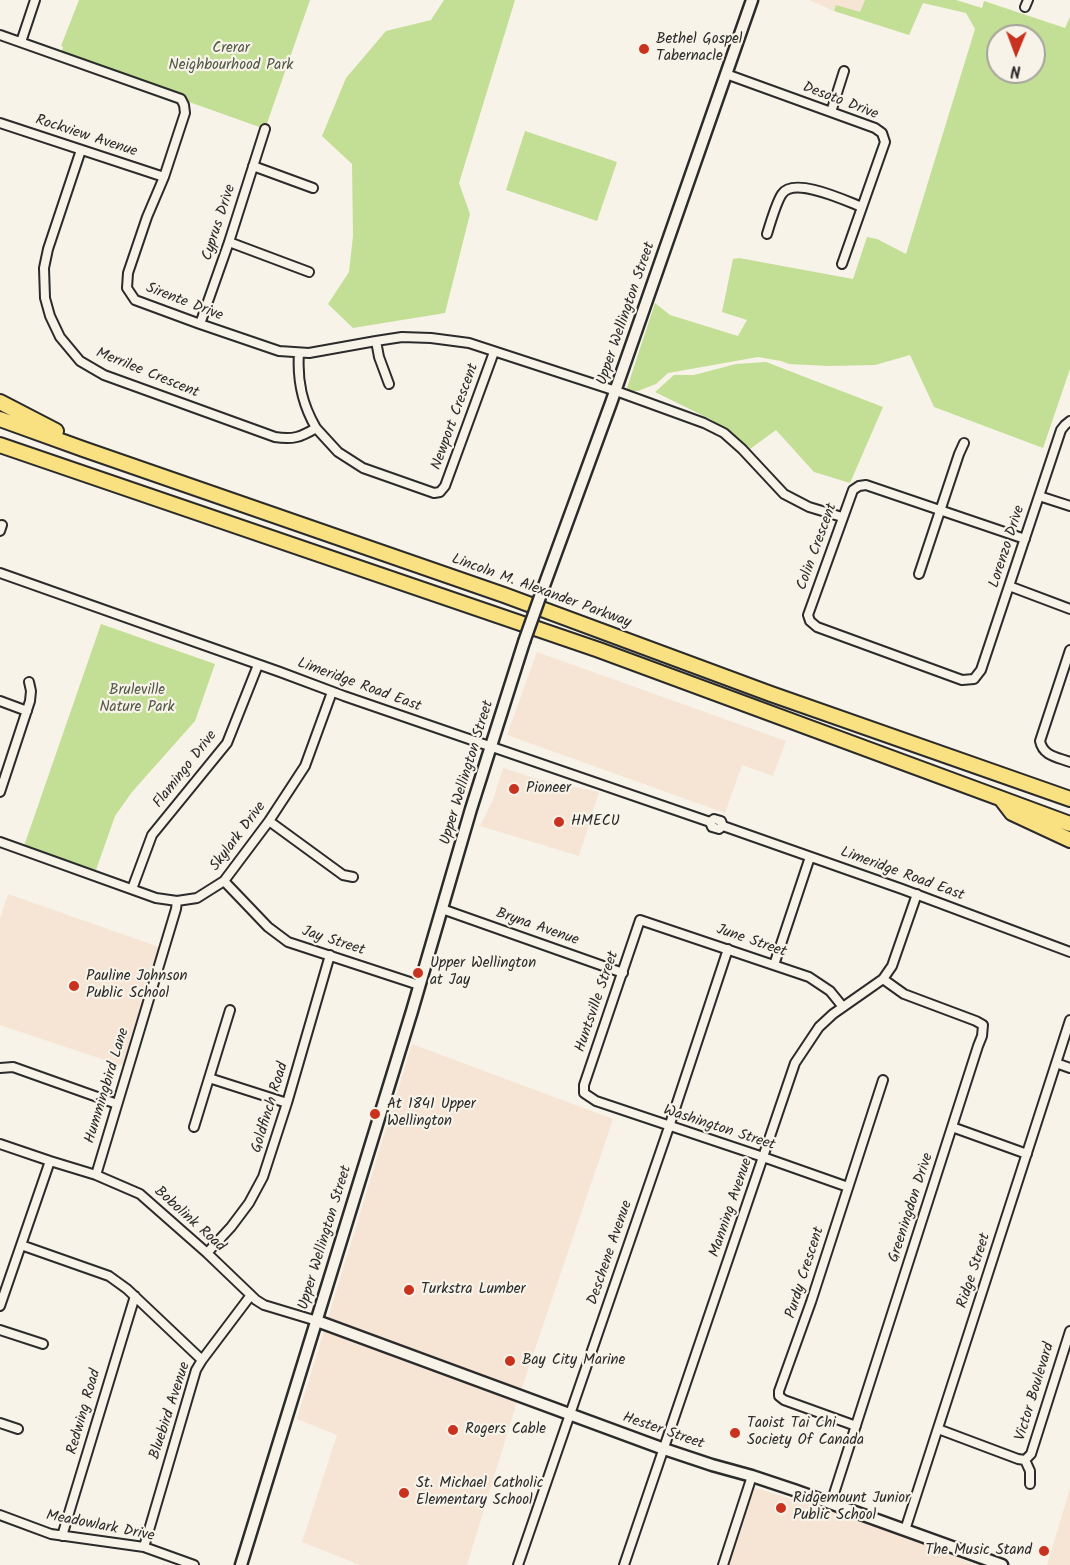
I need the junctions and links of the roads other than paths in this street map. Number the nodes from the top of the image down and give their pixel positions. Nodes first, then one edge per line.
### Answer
1 (35, 0) edge
2 (752, 0) edge
3 (0, 35) edge
4 (21, 42) junction
5 (844, 71) dead end
6 (726, 74) junction
7 (831, 112) junction
8 (0, 123) edge
9 (265, 129) dead end
10 (81, 150) junction
11 (253, 166) junction
12 (164, 177) junction
13 (313, 188) dead end
14 (862, 207) junction
15 (766, 234) dead end
16 (229, 242) junction
17 (842, 264) dead end
18 (309, 272) dead end
19 (200, 324) junction
20 (376, 341) junction
21 (494, 352) junction
22 (299, 353) junction
23 (389, 384) dead end
24 (616, 391) junction
25 (0, 402) edge
26 (0, 419) edge
27 (1070, 421) edge
28 (316, 429) junction
29 (964, 443) dead end
30 (0, 445) edge
31 (83, 449) junction
32 (0, 454) edge
33 (125, 488) junction
34 (1039, 496) junction
35 (1070, 506) edge
36 (940, 510) junction
37 (843, 517) junction
38 (1025, 538) junction
39 (0, 573) edge
40 (919, 574) dead end
41 (1009, 586) junction
42 (1070, 609) edge
43 (1070, 650) edge
44 (258, 665) junction
45 (972, 680) joint
46 (29, 682) dead end
47 (332, 692) junction
48 (0, 701) edge
49 (27, 711) junction
50 (490, 747) junction
51 (1070, 762) edge
52 (978, 765) junction
53 (1070, 789) edge
54 (0, 792) edge
55 (1001, 798) junction
56 (1070, 799) edge
57 (269, 821) junction
58 (1070, 824) edge
59 (1070, 840) edge
60 (0, 842) edge
61 (810, 857) junction
62 (353, 877) dead end
63 (224, 881) junction
64 (132, 889) junction
65 (917, 894) junction
66 (177, 901) junction
67 (441, 909) junction
68 (640, 920) joint
69 (728, 949) junction
70 (1070, 952) edge
71 (330, 955) junction
72 (774, 965) junction
73 (623, 972) junction
74 (883, 980) junction
75 (419, 985) junction
76 (843, 1007) junction
77 (230, 1010) dead end
78 (1070, 1020) edge
79 (1056, 1063) junction
80 (0, 1068) edge
81 (1070, 1068) edge
82 (209, 1078) junction
83 (883, 1080) dead end
84 (584, 1093) joint
85 (287, 1102) junction
86 (117, 1104) junction
87 (669, 1126) junction
88 (194, 1127) dead end
89 (952, 1127) junction
90 (0, 1144) edge
91 (1027, 1154) junction
92 (763, 1157) junction
93 (50, 1161) junction
94 (96, 1174) junction
95 (848, 1187) junction
96 (21, 1245) junction
97 (207, 1254) junction
98 (251, 1295) junction
99 (135, 1296) junction
100 (0, 1306) edge
101 (317, 1321) junction
102 (0, 1330) edge
103 (1070, 1331) edge
104 (43, 1344) dead end
105 (202, 1360) junction
106 (570, 1415) junction
107 (0, 1423) edge
108 (856, 1426) junction
109 (18, 1429) dead end
110 (938, 1429) junction
111 (664, 1449) junction
112 (1025, 1460) junction
113 (753, 1476) junction
114 (1030, 1484) dead end
115 (831, 1503) junction
116 (0, 1515) edge
117 (905, 1530) junction
118 (62, 1536) junction
119 (144, 1547) junction
120 (194, 1565) edge
121 (241, 1565) edge
122 (518, 1565) edge
123 (624, 1565) edge
124 (723, 1565) edge
125 (1002, 1565) edge

1 - 4 street
2 - 6 main road, Upper Wellington Street
3 - 4 street, Sirente Drive
4 - 12 street, Sirente Drive
5 - 7 street
6 - 7 street, Desoto Drive
6 - 24 main road, Upper Wellington Street
7 - 14 street, Desoto Drive
8 - 10 street, Rockview Avenue
9 - 11 street, Cyprus Drive
10 - 12 street, Rockview Avenue
10 - 28 street, Merrilee Crescent
11 - 13 street
11 - 16 street, Cyprus Drive
12 - 19 street, Sirente Drive
14 - 15 street
14 - 17 street, Desoto Drive
16 - 18 street
16 - 19 street, Cyprus Drive
19 - 22 street, Sirente Drive
20 - 21 street, Sirente Drive
20 - 22 street, Sirente Drive
20 - 23 street
21 - 24 street, Sirente Drive
21 - 28 street, Newport Crescent
22 - 28 street, Newport Crescent
24 - 37 street, Sirente Drive
24 - 50 main road, Upper Wellington Street, bridge
25 - 31 highway
26 - 31 highway, Lincoln M. Alexander Parkway
27 - 34 street, Lorenzo Drive
29 - 36 street
30 - 33 highway
31 - 52 highway, Lincoln M. Alexander Parkway
32 - 33 highway
33 - 55 highway
34 - 35 street
34 - 38 street, Lorenzo Drive
36 - 37 street, Colin Crescent
36 - 38 street, Colin Crescent
36 - 40 street
37 - 45 street, Colin Crescent
38 - 41 street, Lorenzo Drive
39 - 44 street, Limeridge Road East
41 - 42 street
41 - 45 street, Lorenzo Drive
43 - 51 street
44 - 47 street, Limeridge Road East
44 - 64 street, Flamingo Drive
46 - 49 street
47 - 50 street, Limeridge Road East
47 - 57 street, Skylark Drive
48 - 49 street
49 - 54 street
50 - 61 street, Limeridge Road East
50 - 67 main road, Upper Wellington Street
52 - 53 highway
52 - 56 highway, Lincoln M. Alexander Parkway
55 - 58 highway
55 - 59 highway
57 - 62 street
57 - 63 street, Skylark Drive
60 - 64 street, Skylark Drive
61 - 65 street, Limeridge Road East
61 - 72 street
63 - 66 street, Skylark Drive
63 - 71 street, Jay Street
64 - 66 street, Skylark Drive
65 - 70 street, Limeridge Road East
65 - 74 street, Manning Avenue
66 - 86 street, Hummingbird Lane
67 - 73 street, Bryna Avenue
67 - 75 main road, Upper Wellington Street
68 - 69 street, June Street
68 - 73 street, Huntsville Street
69 - 72 street, June Street
69 - 87 street, Deschene Avenue
71 - 75 street, Jay Street
71 - 85 street, Goldfinch Road
72 - 76 street, June Street
73 - 84 street, Huntsville Street
74 - 76 street, Manning Avenue
74 - 89 street, Greeningdon Drive
75 - 101 main road, Upper Wellington Street
76 - 92 street, Manning Avenue
77 - 82 street
78 - 79 street, Ridge Street
79 - 81 street
79 - 91 street, Ridge Street
80 - 86 street
82 - 85 street
82 - 88 street
83 - 95 street, Purdy Crescent
84 - 87 street, Washington Street
85 - 97 street, Goldfinch Road
86 - 94 street, Hummingbird Lane
87 - 92 street, Washington Street
87 - 106 street, Deschene Avenue
89 - 91 street
89 - 108 street, Greeningdon Drive
90 - 93 street, Bobolink Road
91 - 110 street, Ridge Street
92 - 95 street, Washington Street
92 - 111 street, Manning Avenue
93 - 94 street, Bobolink Road
93 - 96 street
94 - 97 street, Bobolink Road
95 - 108 street, Purdy Crescent
96 - 99 street
96 - 100 street
97 - 98 street, Bobolink Road
98 - 101 street, Bobolink Road
98 - 105 street, Bluebird Avenue
99 - 105 street
99 - 118 street, Redwing Road
101 - 106 main road, Hester Street
101 - 121 main road, Upper Wellington Street
102 - 104 street
103 - 112 street, Victor Boulevard
105 - 119 street, Bluebird Avenue
106 - 111 main road, Hester Street
106 - 122 street, Deschene Avenue
107 - 109 street
108 - 115 street, Greeningdon Drive
110 - 112 street, Victor Boulevard
110 - 117 street, Ridge Street
111 - 113 main road, Hester Street
111 - 123 street, Manning Avenue
112 - 114 street, Victor Boulevard
113 - 115 main road, Hester Street
113 - 124 street
115 - 117 main road, Hester Street
116 - 118 street, Meadowlark Drive
117 - 125 main road, Hester Street
118 - 119 street, Meadowlark Drive
119 - 120 street, Meadowlark Drive

